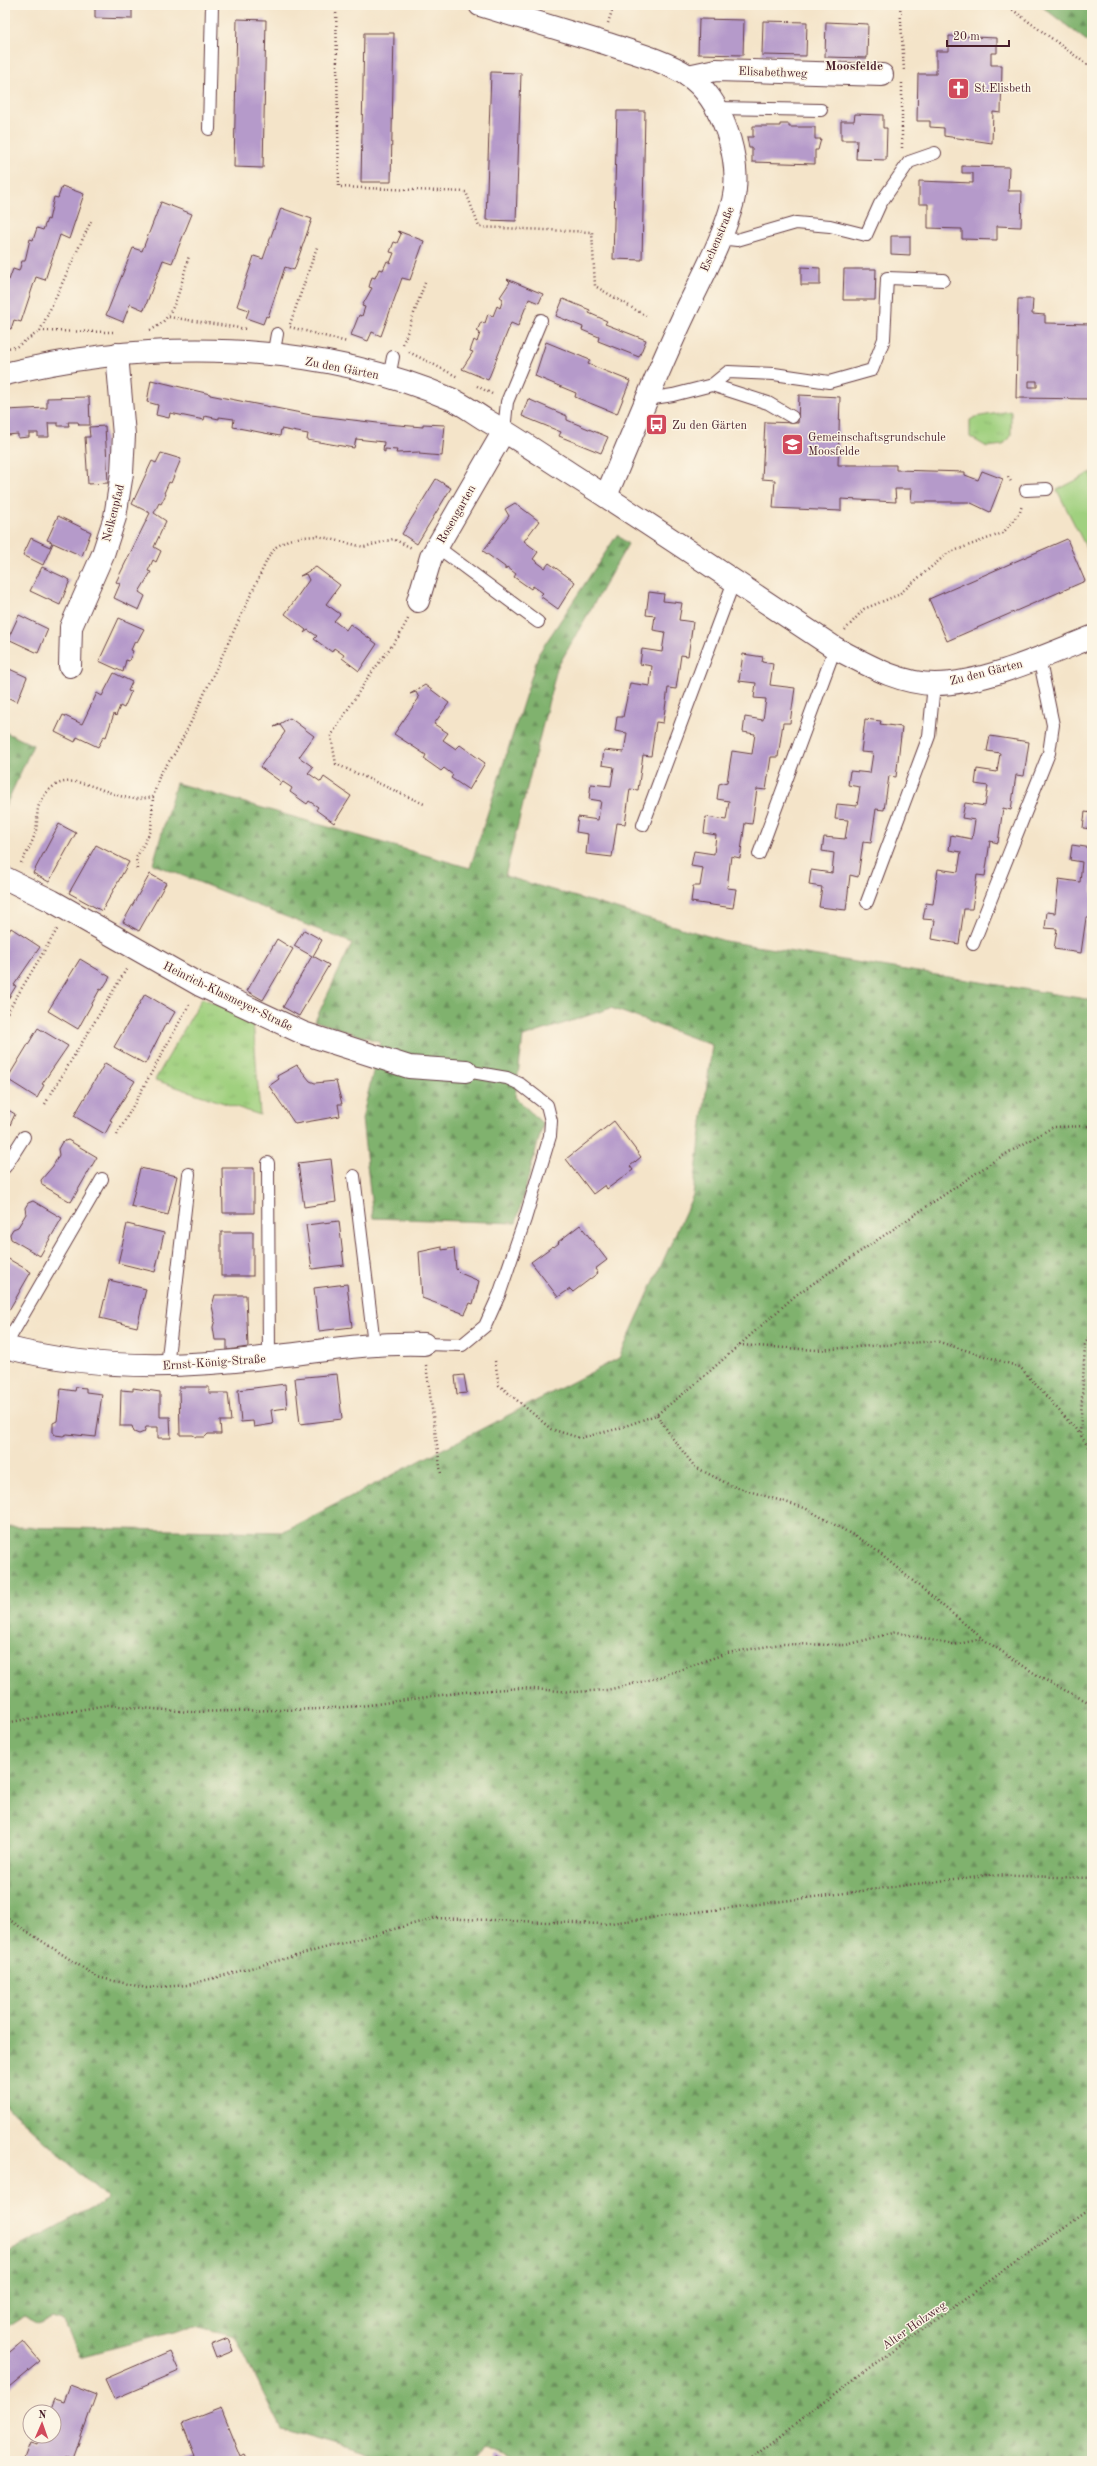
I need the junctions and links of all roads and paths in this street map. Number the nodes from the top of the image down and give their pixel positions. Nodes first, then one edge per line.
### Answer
1 (212, 5) edge
2 (336, 5) edge
3 (480, 5) edge
4 (900, 5) edge
5 (1006, 5) edge
6 (903, 40) dead end
7 (1092, 68) edge
8 (882, 75) dead end
9 (688, 76) junction
10 (902, 93) dead end
11 (718, 108) junction
12 (821, 110) dead end
13 (209, 129) dead end
14 (902, 138) dead end
15 (935, 153) dead end
16 (92, 219) dead end
17 (719, 238) junction
18 (317, 247) dead end
19 (189, 256) dead end
20 (426, 280) dead end
21 (942, 280) dead end
22 (646, 316) dead end
23 (169, 317) junction
24 (541, 320) dead end
25 (40, 331) junction
26 (114, 332) dead end
27 (144, 332) dead end
28 (276, 334) junction
29 (5, 348) edge
30 (405, 352) dead end
31 (117, 354) junction
32 (273, 356) junction
33 (394, 362) junction
34 (5, 374) edge
35 (465, 380) dead end
36 (472, 384) dead end
37 (712, 385) junction
38 (647, 399) junction
39 (507, 402) junction
40 (792, 417) dead end
41 (504, 431) junction
42 (1008, 477) dead end
43 (1047, 489) dead end
44 (1026, 490) junction
45 (606, 496) junction
46 (434, 552) junction
47 (734, 581) junction
48 (418, 601) joint
49 (538, 622) dead end
50 (1092, 637) edge
51 (835, 648) junction
52 (1039, 658) junction
53 (70, 666) dead end
54 (934, 684) junction
55 (153, 797) junction
56 (424, 804) dead end
57 (643, 825) dead end
58 (759, 854) dead end
59 (137, 869) dead end
60 (8, 879) edge
61 (867, 902) dead end
62 (68, 911) junction
63 (973, 944) dead end
64 (137, 951) junction
65 (200, 985) junction
66 (5, 1016) edge
67 (466, 1072) joint
68 (45, 1104) dead end
69 (1092, 1126) edge
70 (117, 1135) dead end
71 (24, 1137) dead end
72 (268, 1163) dead end
73 (5, 1167) edge
74 (189, 1174) dead end
75 (354, 1176) dead end
76 (102, 1179) dead end
77 (1092, 1330) edge
78 (374, 1344) junction
79 (424, 1344) junction
80 (739, 1345) junction
81 (5, 1346) edge
82 (269, 1358) junction
83 (495, 1361) dead end
84 (167, 1366) junction
85 (656, 1415) junction
86 (1080, 1434) junction
87 (1092, 1453) edge
88 (441, 1474) dead end
89 (983, 1639) junction
90 (1092, 1704) edge
91 (5, 1723) edge
92 (1092, 1878) edge
93 (5, 1917) edge
94 (1092, 2207) edge
95 (749, 2461) edge

1 - 13 lane
2 - 22 path
3 - 9 street, Eschenstraße
4 - 6 path
5 - 7 path
8 - 9 street, Elisabethweg
9 - 11 street, Eschenstraße
10 - 14 path
11 - 12 lane
11 - 17 street, Eschenstraße
15 - 17 lane
16 - 25 path
17 - 38 street, Eschenstraße
18 - 28 path
19 - 23 path
20 - 33 path
21 - 37 lane
23 - 27 path
23 - 28 path
24 - 39 lane
25 - 26 path
25 - 29 path
28 - 32 lane
30 - 35 path
31 - 32 street, Zu den Gärten
31 - 34 street, Zu den Gärten
31 - 53 street, Nelkenpfad
32 - 33 street, Zu den Gärten
33 - 41 street, Zu den Gärten
36 - 39 path
37 - 38 lane
37 - 40 lane
38 - 45 street, Eschenstraße
39 - 41 lane
41 - 45 street, Zu den Gärten
41 - 46 street, Rosengarten
42 - 44 path
43 - 44 lane
44 - 51 path
45 - 47 street, Zu den Gärten
46 - 48 street, Rosengarten
46 - 49 lane
46 - 55 path
47 - 51 street, Zu den Gärten
47 - 57 lane
48 - 56 path
50 - 52 street, Zu den Gärten
51 - 54 street, Zu den Gärten
51 - 58 lane
52 - 54 street, Zu den Gärten
52 - 63 lane
54 - 61 lane
55 - 59 path
55 - 60 path
60 - 62 street, Heinrich-Klasmeyer-Straße
62 - 64 street, Heinrich-Klasmeyer-Straße
62 - 66 path
64 - 65 street, Heinrich-Klasmeyer-Straße
64 - 68 path
65 - 67 street, Heinrich-Klasmeyer-Straße
65 - 70 path
67 - 79 lane
69 - 80 path
71 - 73 lane
72 - 82 lane
74 - 84 lane
75 - 78 lane
76 - 81 lane
77 - 86 path
78 - 79 street, Ernst-König-Straße
78 - 82 street, Ernst-König-Straße
79 - 88 path
80 - 85 path
80 - 86 path
81 - 84 street, Ernst-König-Straße
82 - 84 street, Ernst-König-Straße
83 - 85 path
85 - 89 path
86 - 87 path
89 - 90 path
89 - 91 path
92 - 93 path
94 - 95 path, Alter Holzweg

